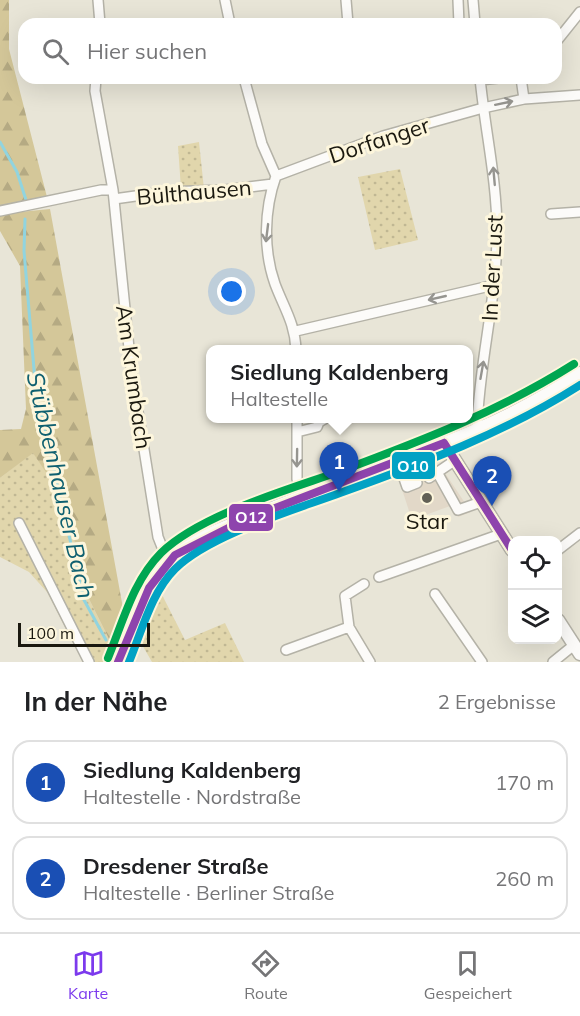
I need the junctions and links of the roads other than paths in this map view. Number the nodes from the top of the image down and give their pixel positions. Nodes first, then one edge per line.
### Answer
1 (98, 0) edge
2 (225, 0) edge
3 (346, 0) edge
4 (458, 0) edge
5 (473, 0) edge
6 (580, 12) edge
7 (100, 18) edge
8 (229, 18) edge
9 (348, 18) edge
10 (459, 18) edge
11 (474, 18) edge
12 (562, 34) edge
13 (96, 84) edge
14 (246, 84) edge
15 (481, 84) edge
16 (522, 84) edge
17 (580, 96) edge
18 (524, 99) junction
19 (483, 108) junction
20 (274, 180) junction
21 (114, 195) junction
22 (0, 211) edge
23 (580, 212) edge
24 (551, 214) dead end
25 (494, 285) junction
26 (296, 331) junction
27 (296, 345) edge
28 (580, 373) edge
29 (297, 423) edge
30 (319, 423) edge
31 (477, 428) junction
32 (297, 432) junction
33 (444, 443) junction
34 (398, 461) junction
35 (454, 461) junction
36 (417, 483) dead end
37 (302, 496) junction
38 (481, 502) junction
39 (19, 524) dead end
40 (580, 533) edge
41 (501, 534) junction
42 (508, 543) edge
43 (562, 547) edge
44 (168, 562) junction
45 (379, 577) dead end
46 (364, 584) dead end
47 (435, 594) dead end
48 (562, 626) edge
49 (349, 627) junction
50 (286, 650) dead end
51 (577, 650) edge
52 (88, 662) edge
53 (118, 662) edge
54 (370, 662) edge
55 (482, 662) edge
56 (553, 662) edge

1 - 7 street
2 - 8 street
3 - 9 street
4 - 10 street
5 - 11 street
6 - 12 street
13 - 21 street, Am Krumbach
14 - 20 street
15 - 19 street, In der Lust
16 - 18 street
17 - 18 street, Dorfanger
19 -> 18 street, Dorfanger
19 - 20 street, Dorfanger
25 -> 19 street, In der Lust
20 - 21 street, Bülthausen
20 -> 26 street
21 - 22 street, Bülthausen
21 - 44 street, Am Krumbach
23 - 24 street
25 -> 26 street
31 -> 25 street, In der Lust
26 - 27 street
28 - 31 main road
29 - 32 street
30 - 32 street
31 - 33 main road
32 -> 37 street
33 - 34 main road
33 - 35 main road
34 - 36 street
34 - 37 main road
35 - 38 main road
35 - 38 street
37 - 44 main road
38 - 41 main road
39 - 52 street
40 - 43 street
41 - 42 main road
41 - 45 street
44 - 53 main road
46 - 49 street
47 - 55 street
48 - 51 main road
49 - 50 street
49 - 54 street
51 - 56 street

